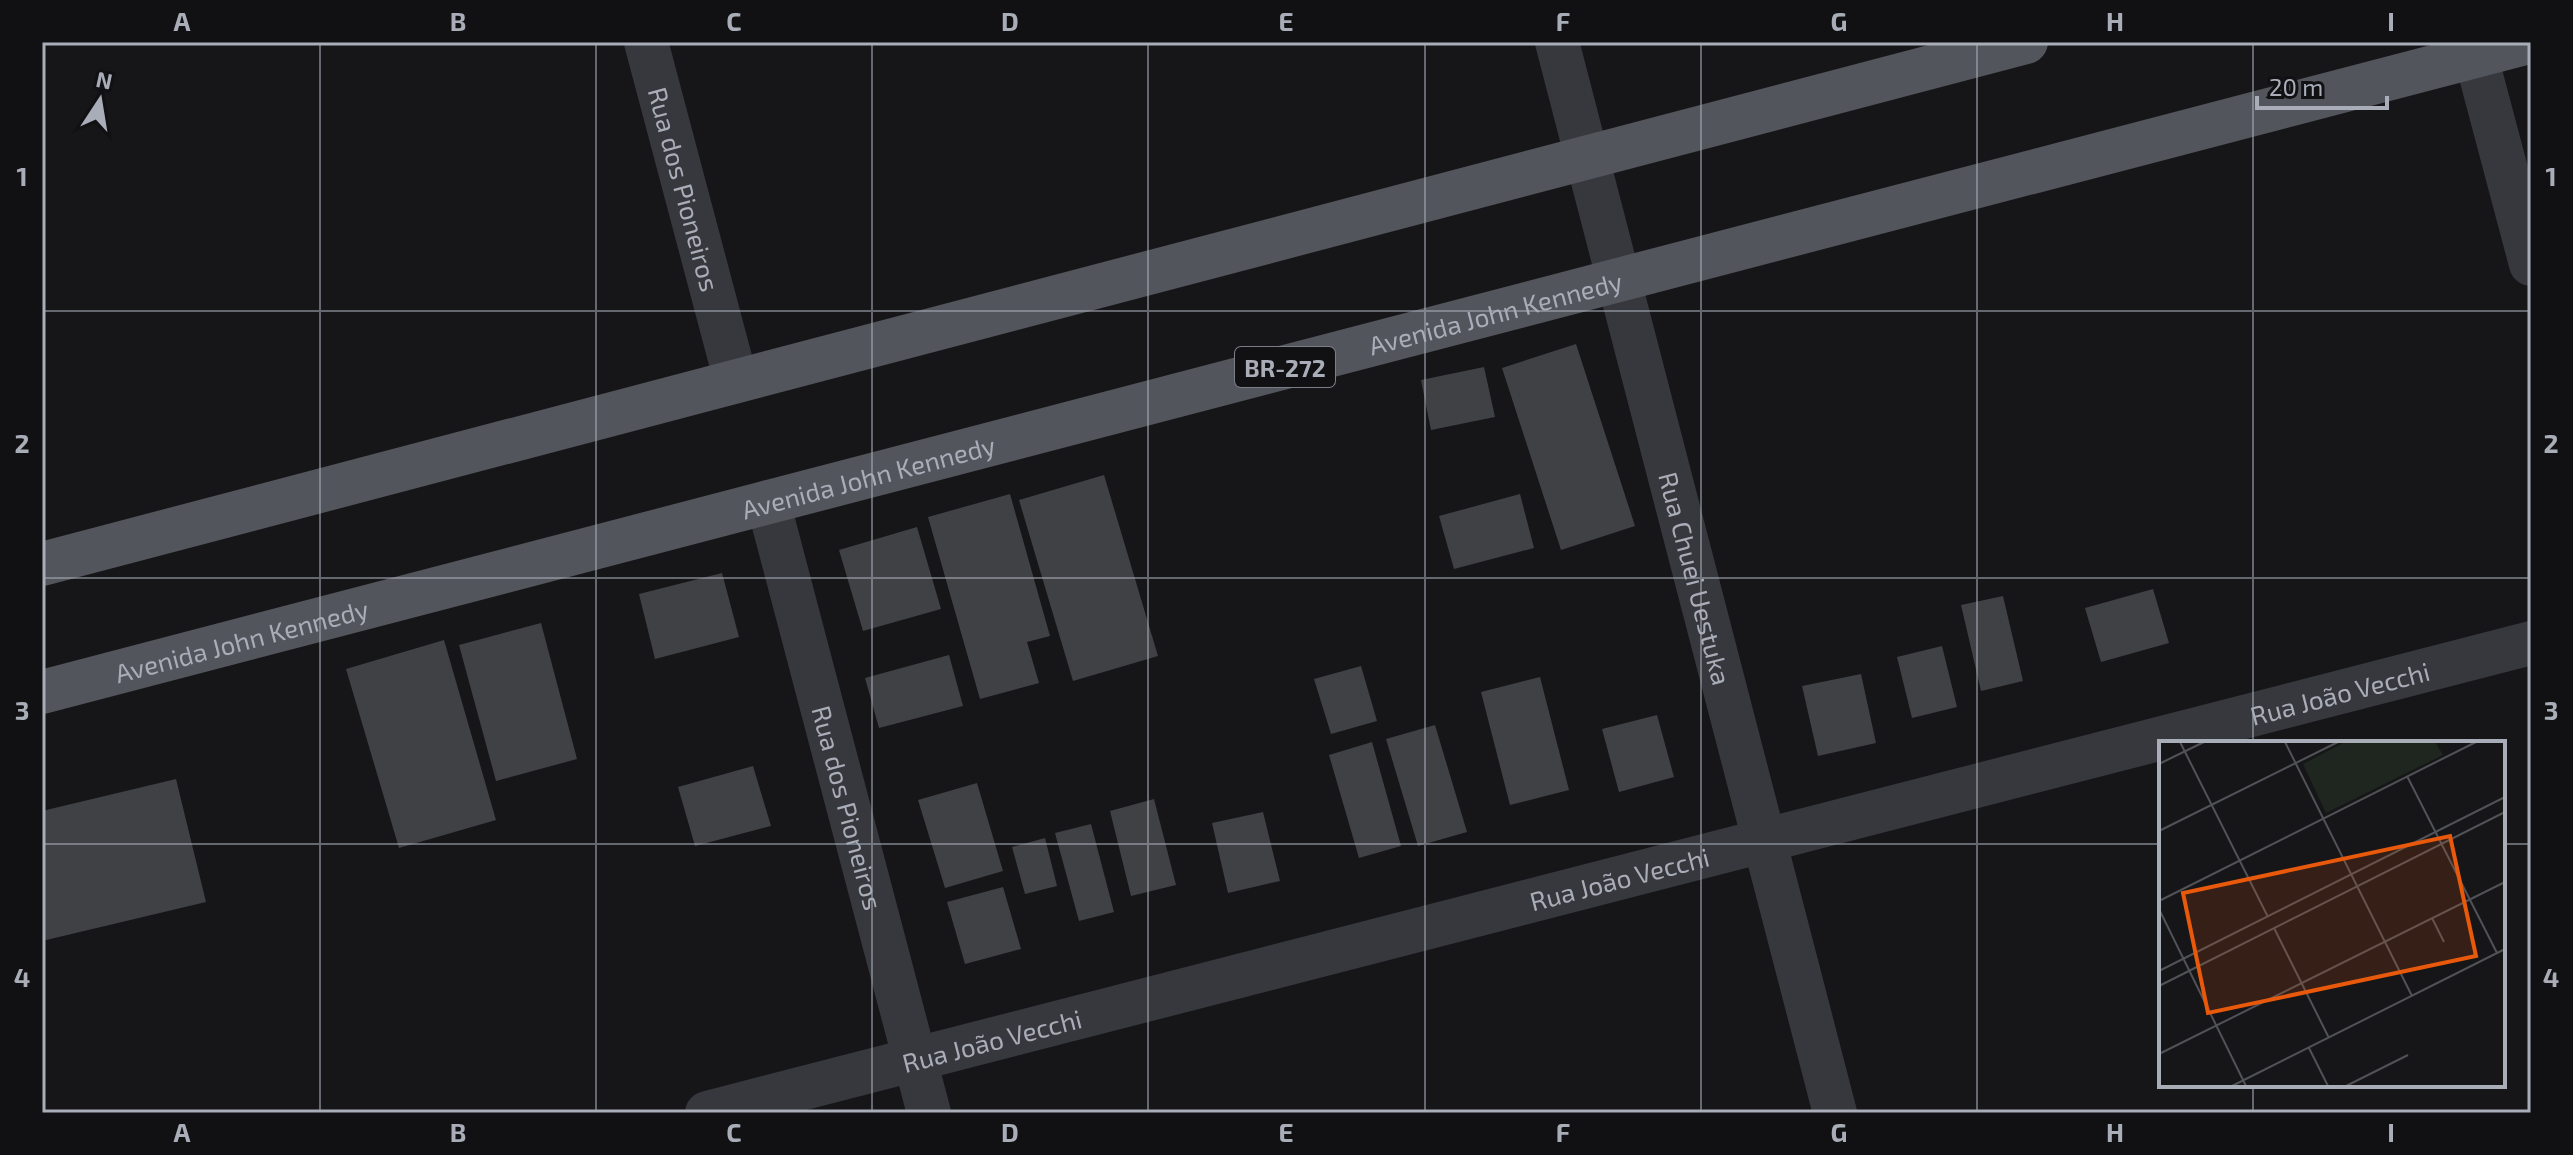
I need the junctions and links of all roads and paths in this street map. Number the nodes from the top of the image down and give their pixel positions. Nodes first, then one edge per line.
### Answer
1 (646, 42) edge
2 (1557, 42) edge
3 (2026, 42) edge
4 (2529, 42) edge
5 (2474, 49) edge
6 (1587, 158) junction
7 (2531, 264) edge
8 (1619, 279) junction
9 (736, 381) junction
10 (768, 502) junction
11 (42, 564) edge
12 (2531, 643) edge
13 (42, 692) edge
14 (1764, 841) junction
15 (914, 1060) junction
16 (707, 1113) edge
17 (929, 1113) edge
18 (1835, 1113) edge

1 - 9 street, Rua dos Pioneiros
2 - 6 street, Rua Chuei Uestuka
3 - 6 main road
4 - 5 main road, Avenida John Kennedy / BR-272
5 - 7 street
5 - 8 main road, Avenida John Kennedy / BR-272
6 - 8 street, Rua Chuei Uestuka
6 - 9 main road
8 - 10 main road, Avenida John Kennedy / BR-272
8 - 14 street, Rua Chuei Uestuka
9 - 11 main road
10 - 13 main road, Avenida John Kennedy / BR-272
10 - 15 street, Rua dos Pioneiros
12 - 14 street, Rua João Vecchi
14 - 15 street, Rua João Vecchi
14 - 18 street, Rua Chuei Uestuka
15 - 16 street, Rua João Vecchi
15 - 17 street, Rua dos Pioneiros

